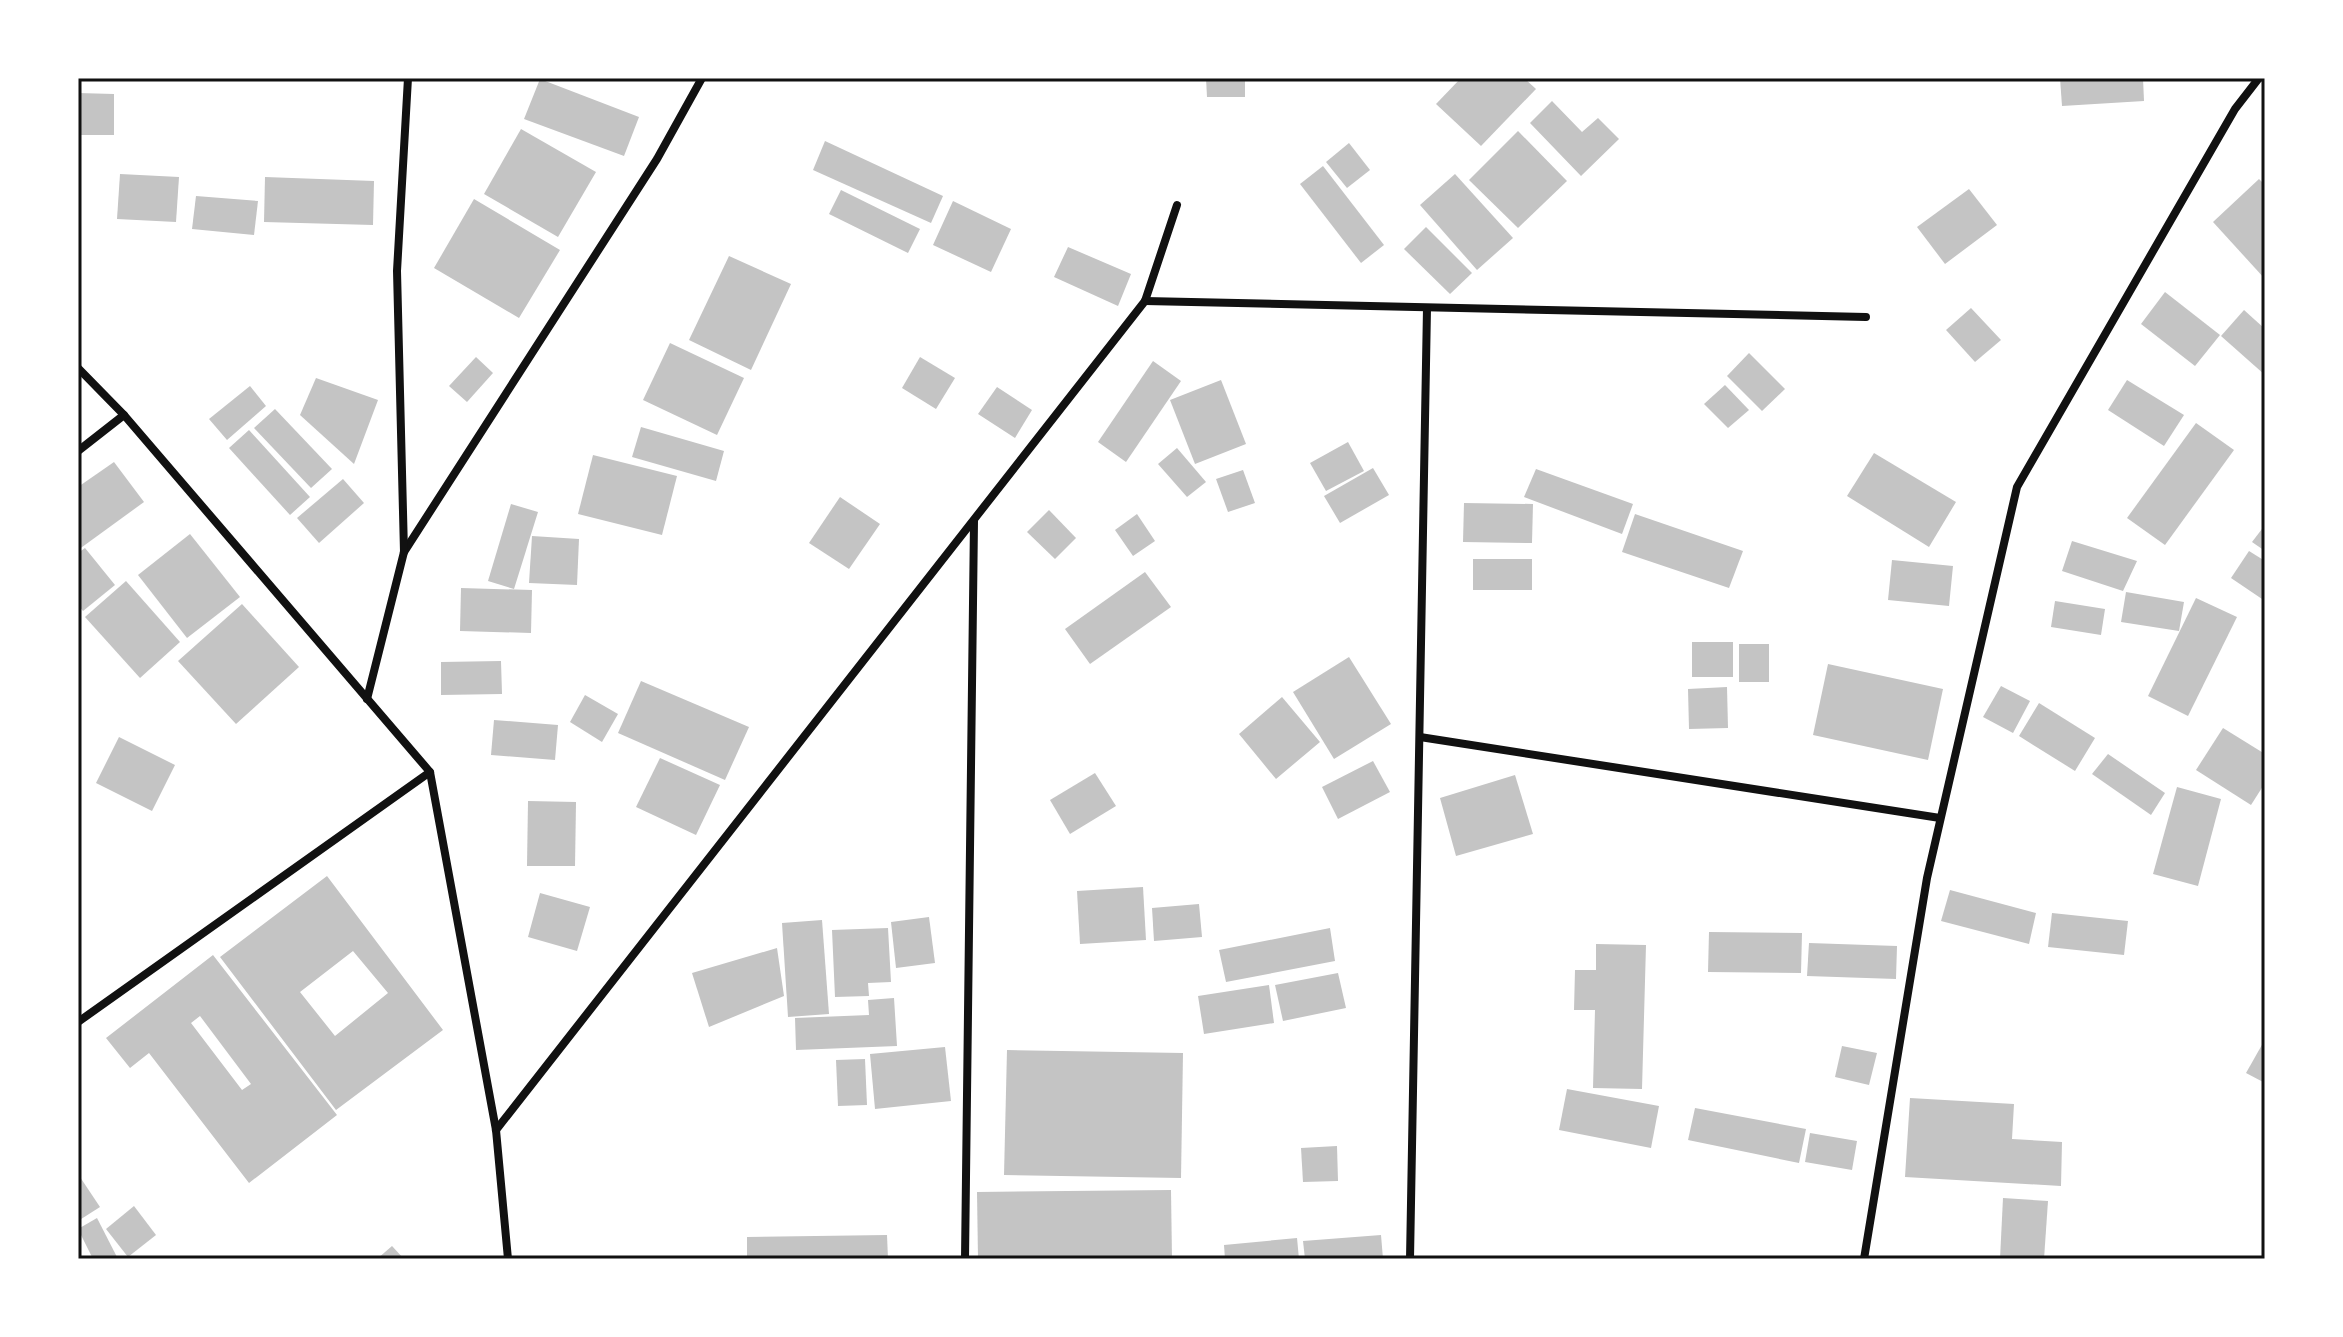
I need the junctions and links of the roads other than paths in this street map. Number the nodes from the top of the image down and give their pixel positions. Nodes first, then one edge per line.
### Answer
1 (408, 78) edge
2 (702, 78) edge
3 (2259, 78) edge
4 (1177, 205) dead end
5 (1145, 301) junction
6 (1427, 308) junction
7 (1866, 317) dead end
8 (78, 368) edge
9 (124, 415) junction
10 (78, 451) edge
11 (974, 520) junction
12 (404, 552) junction
13 (367, 699) junction
14 (1420, 737) junction
15 (430, 772) junction
16 (1940, 818) junction
17 (78, 1022) edge
18 (496, 1130) junction
19 (508, 1259) edge
20 (965, 1259) edge
21 (1410, 1259) edge
22 (1864, 1259) edge

1 - 12 street
2 - 12 street
3 - 16 street
4 - 5 street
5 - 6 street
5 - 11 street
6 - 7 street
6 - 14 street
8 - 9 street
9 - 10 street
9 - 13 street
11 - 18 street
11 - 20 street
12 - 13 street
13 - 15 street
14 - 16 street
14 - 21 street
15 - 17 street
15 - 18 street
16 - 22 street
18 - 19 street

